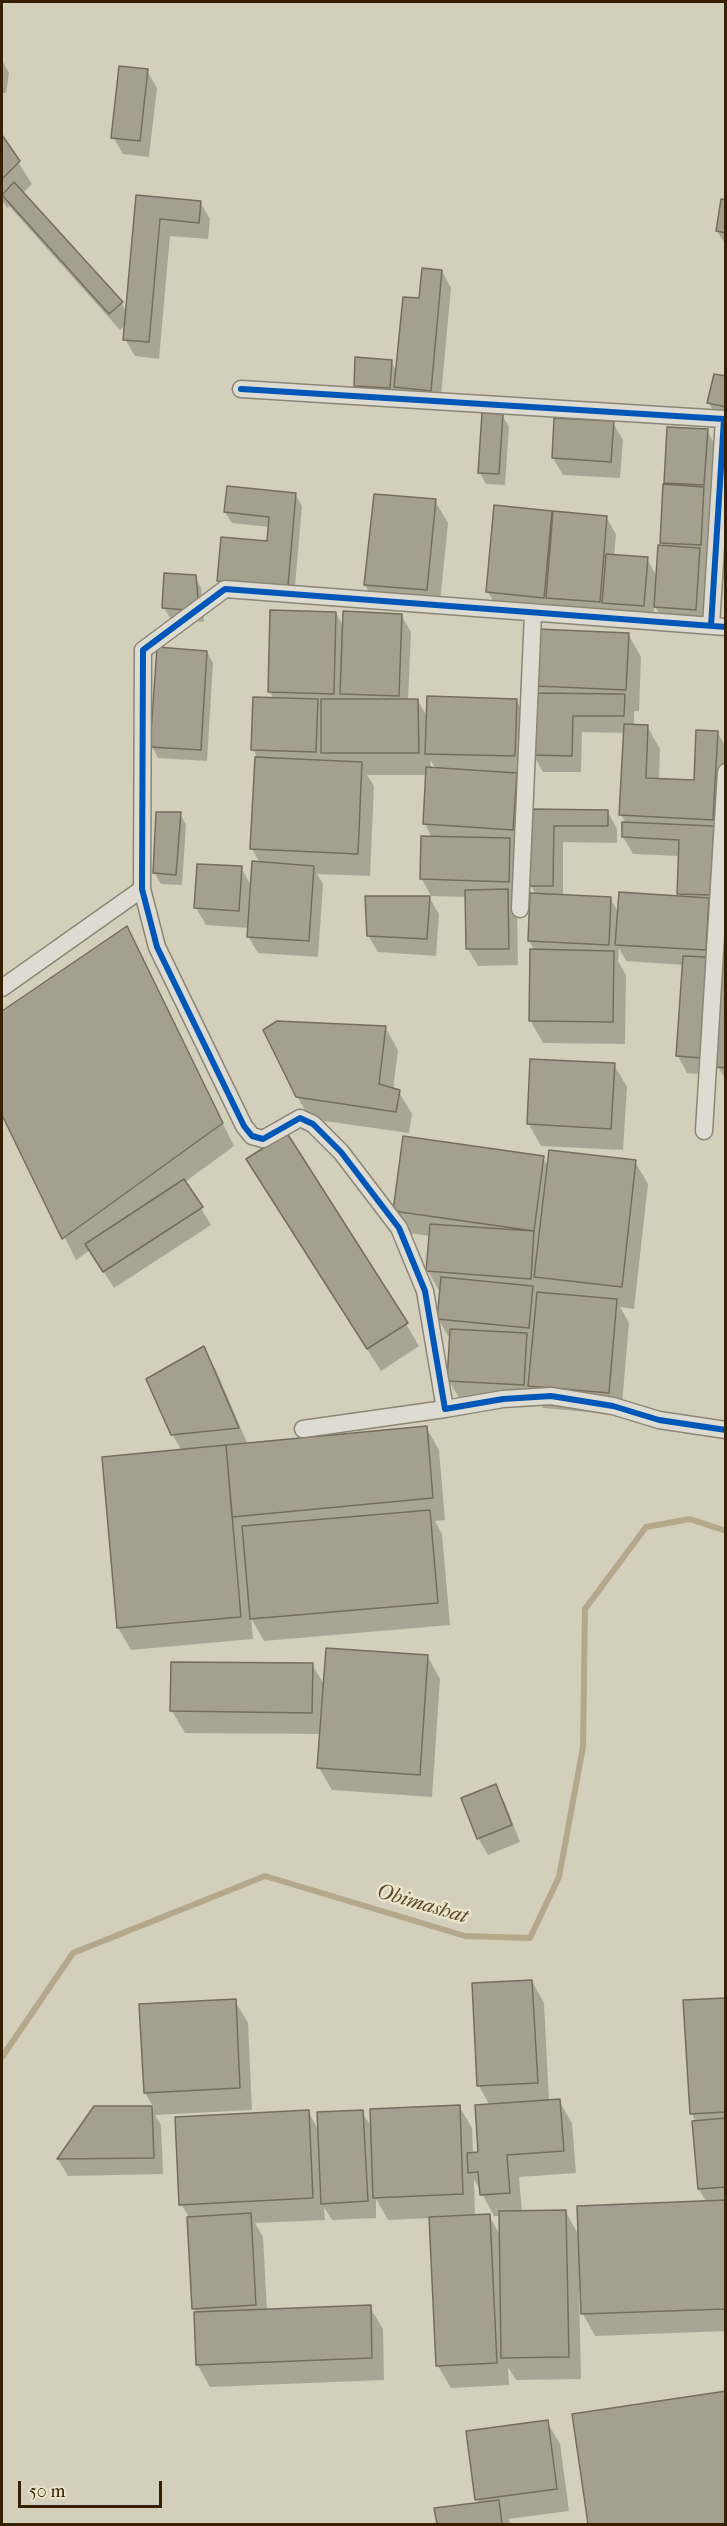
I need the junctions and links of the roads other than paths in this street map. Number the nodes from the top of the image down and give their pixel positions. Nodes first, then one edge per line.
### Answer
1 (241, 389) dead end
2 (533, 613) junction
3 (718, 627) edge
4 (726, 772) edge
5 (142, 889) junction
6 (520, 909) dead end
7 (2, 988) edge
8 (704, 1131) dead end
9 (445, 1409) junction
10 (303, 1429) dead end
11 (726, 1430) edge

1 - 3 street
2 - 3 street
2 - 5 street
2 - 6 street
4 - 8 street
5 - 7 street
5 - 9 street
9 - 10 street
9 - 11 street

